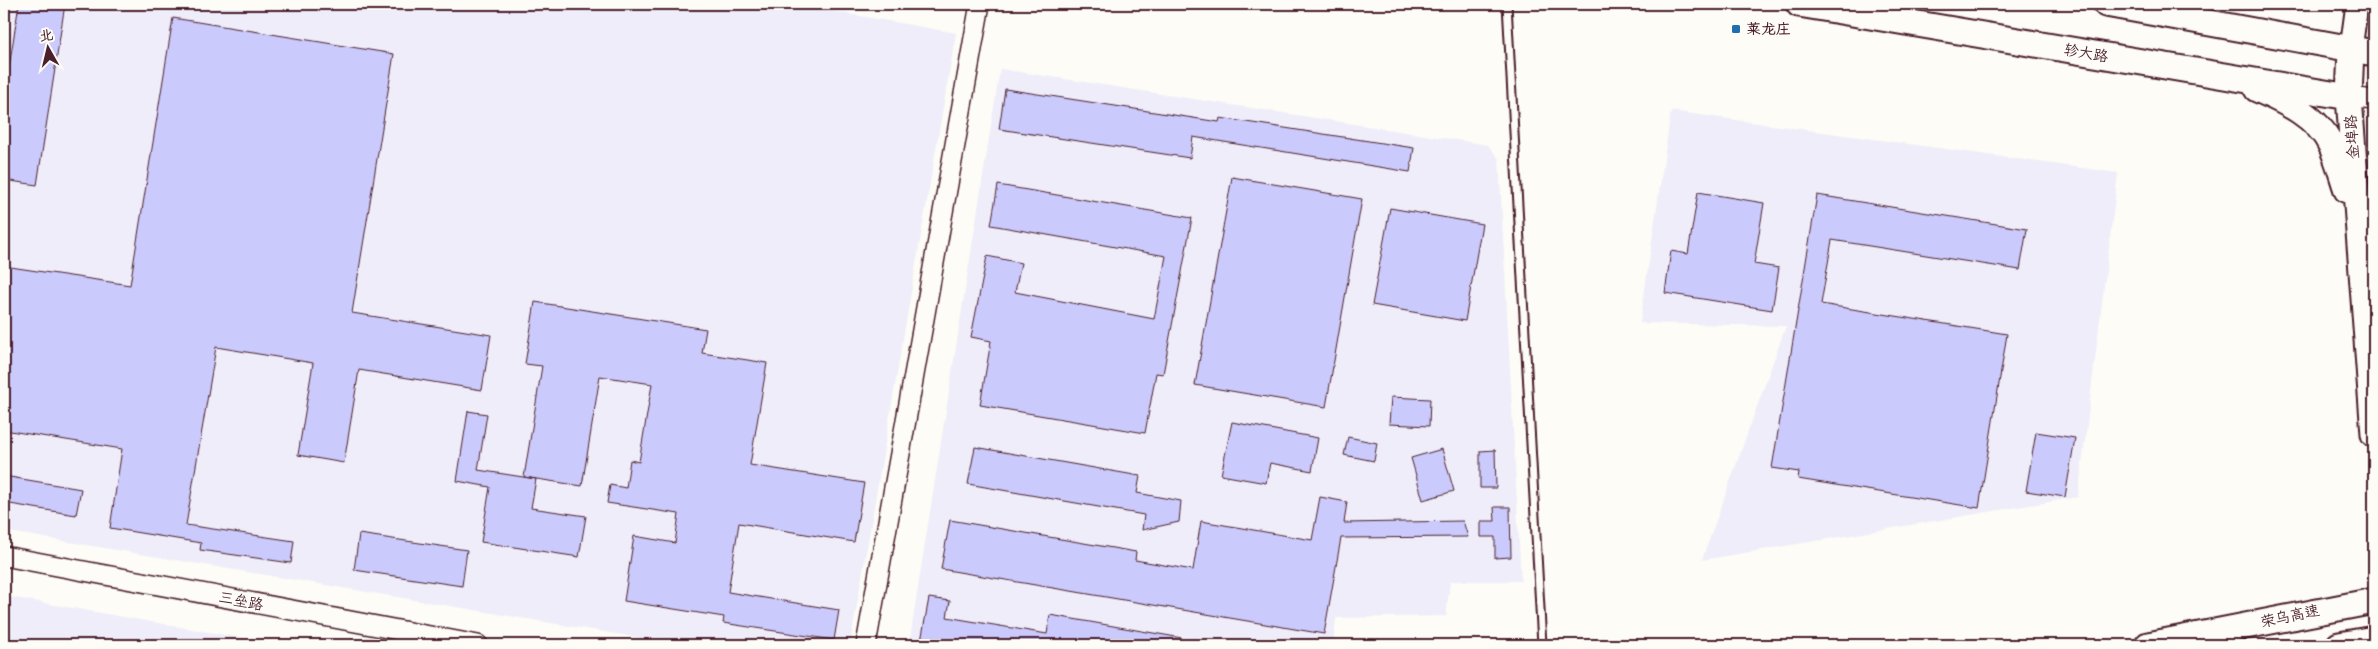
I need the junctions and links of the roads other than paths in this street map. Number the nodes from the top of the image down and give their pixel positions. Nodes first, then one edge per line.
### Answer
1 (980, 4) edge
2 (1507, 4) edge
3 (1799, 4) edge
4 (2106, 4) edge
5 (2357, 4) edge
6 (2363, 51) edge
7 (2230, 77) junction
8 (2349, 97) junction
9 (2374, 100) edge
10 (2358, 223) junction
11 (2374, 434) edge
12 (4, 556) edge
13 (2374, 601) edge
14 (2374, 639) edge
15 (478, 645) edge
16 (866, 645) edge
17 (1542, 645) edge
18 (2148, 645) edge
19 (2339, 645) edge

1 - 16 street
2 - 17 lane
3 - 7 highway, 轸大路
4 - 6 highway
5 - 6 main road
6 - 8 highway, 金埠路
7 - 8 highway, 轸大路
7 - 10 highway
8 - 9 street, 轸大路
8 - 10 highway, 金埠路
10 - 11 highway, 金埠路
12 - 15 street, 三垒路
13 - 18 highway, 荣乌高速
14 - 19 highway

